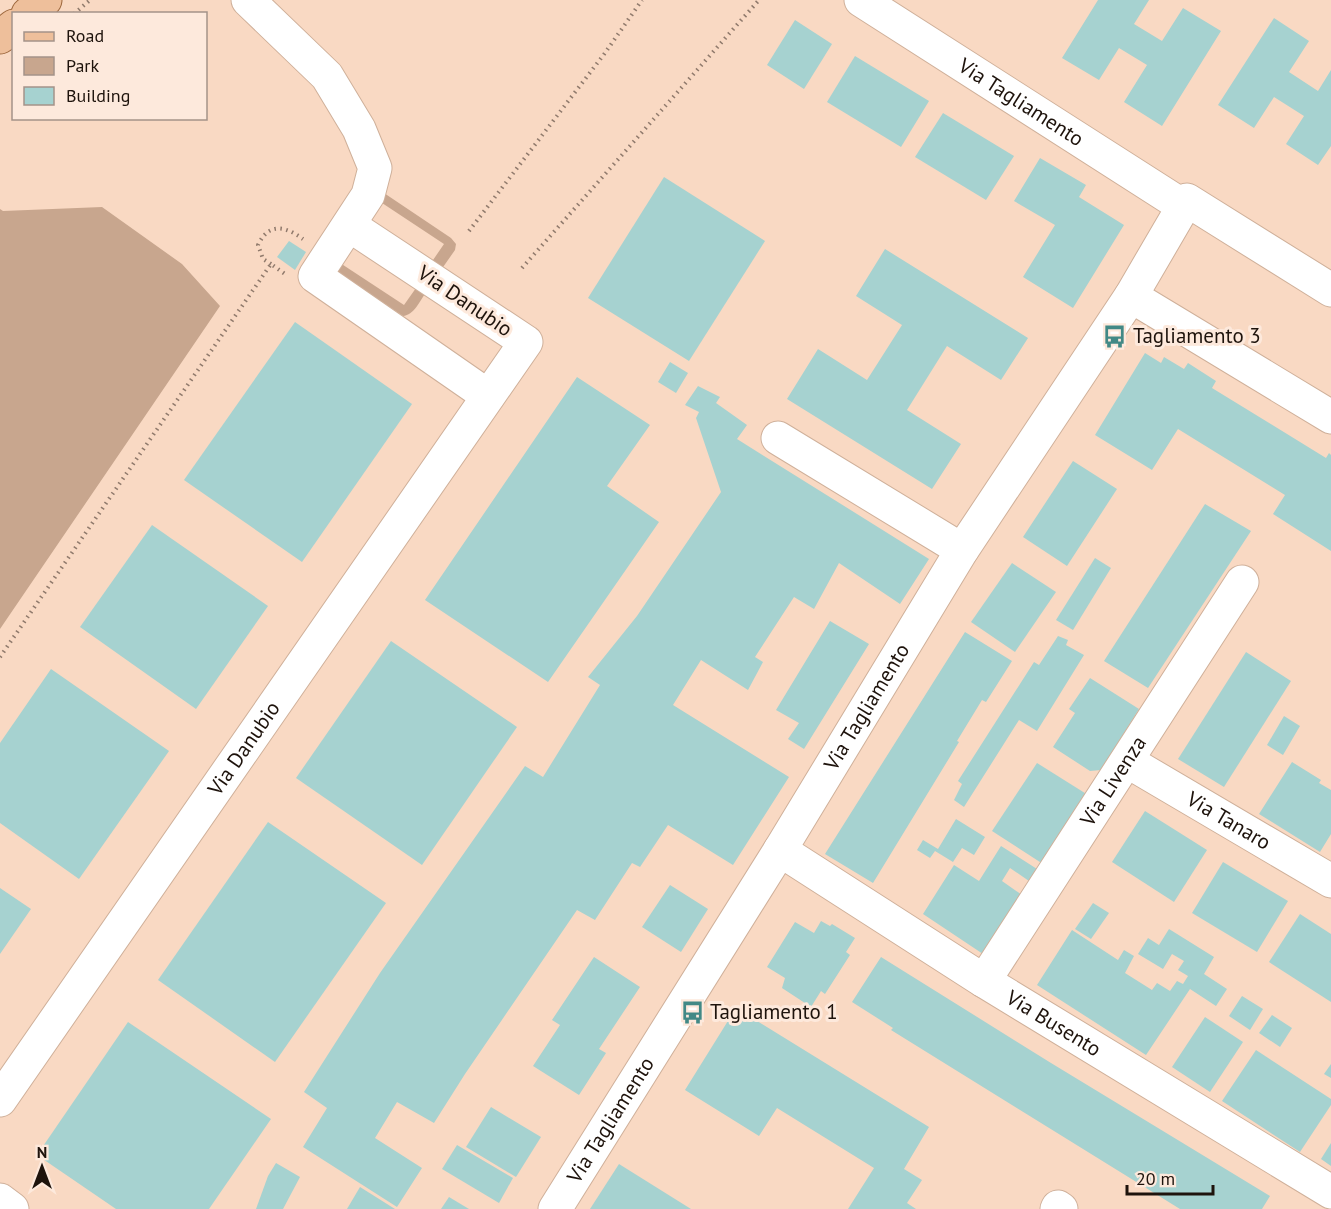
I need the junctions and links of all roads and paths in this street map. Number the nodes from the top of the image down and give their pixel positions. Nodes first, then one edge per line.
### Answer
1 (45, 0) edge
2 (90, 0) edge
3 (248, 0) edge
4 (642, 0) edge
5 (759, 0) edge
6 (861, 0) edge
7 (30, 12) edge
8 (76, 12) edge
9 (12, 28) edge
10 (0, 37) edge
11 (1185, 203) junction
12 (349, 225) junction
13 (469, 231) dead end
14 (309, 244) dead end
15 (270, 264) junction
16 (522, 268) dead end
17 (291, 278) dead end
18 (1331, 290) edge
19 (1131, 296) junction
20 (488, 396) junction
21 (1331, 417) edge
22 (778, 438) dead end
23 (962, 550) junction
24 (1242, 582) dead end
25 (0, 657) edge
26 (1127, 761) junction
27 (780, 850) junction
28 (1331, 881) edge
29 (984, 981) junction
30 (0, 1100) edge
31 (1331, 1192) edge
32 (0, 1200) edge
33 (12, 1209) edge
34 (555, 1209) edge

1 - 7 main road
2 - 8 path
3 - 12 street
4 - 13 path
5 - 16 path
6 - 11 street, Via Tagliamento
9 - 10 main road
11 - 18 street
11 - 19 street, Via Tagliamento
12 - 20 street
12 - 20 street, Via Danubio
14 - 15 path
15 - 17 path
15 - 25 path
19 - 21 street
19 - 23 street, Via Tagliamento
20 - 30 street, Via Danubio
22 - 23 street
23 - 27 street, Via Tagliamento
24 - 26 street, Via Livenza
26 - 28 street, Via Tanaro
26 - 29 street, Via Livenza
27 - 29 street, Via Busento
27 - 34 street, Via Tagliamento
29 - 31 street, Via Busento
32 - 33 street

